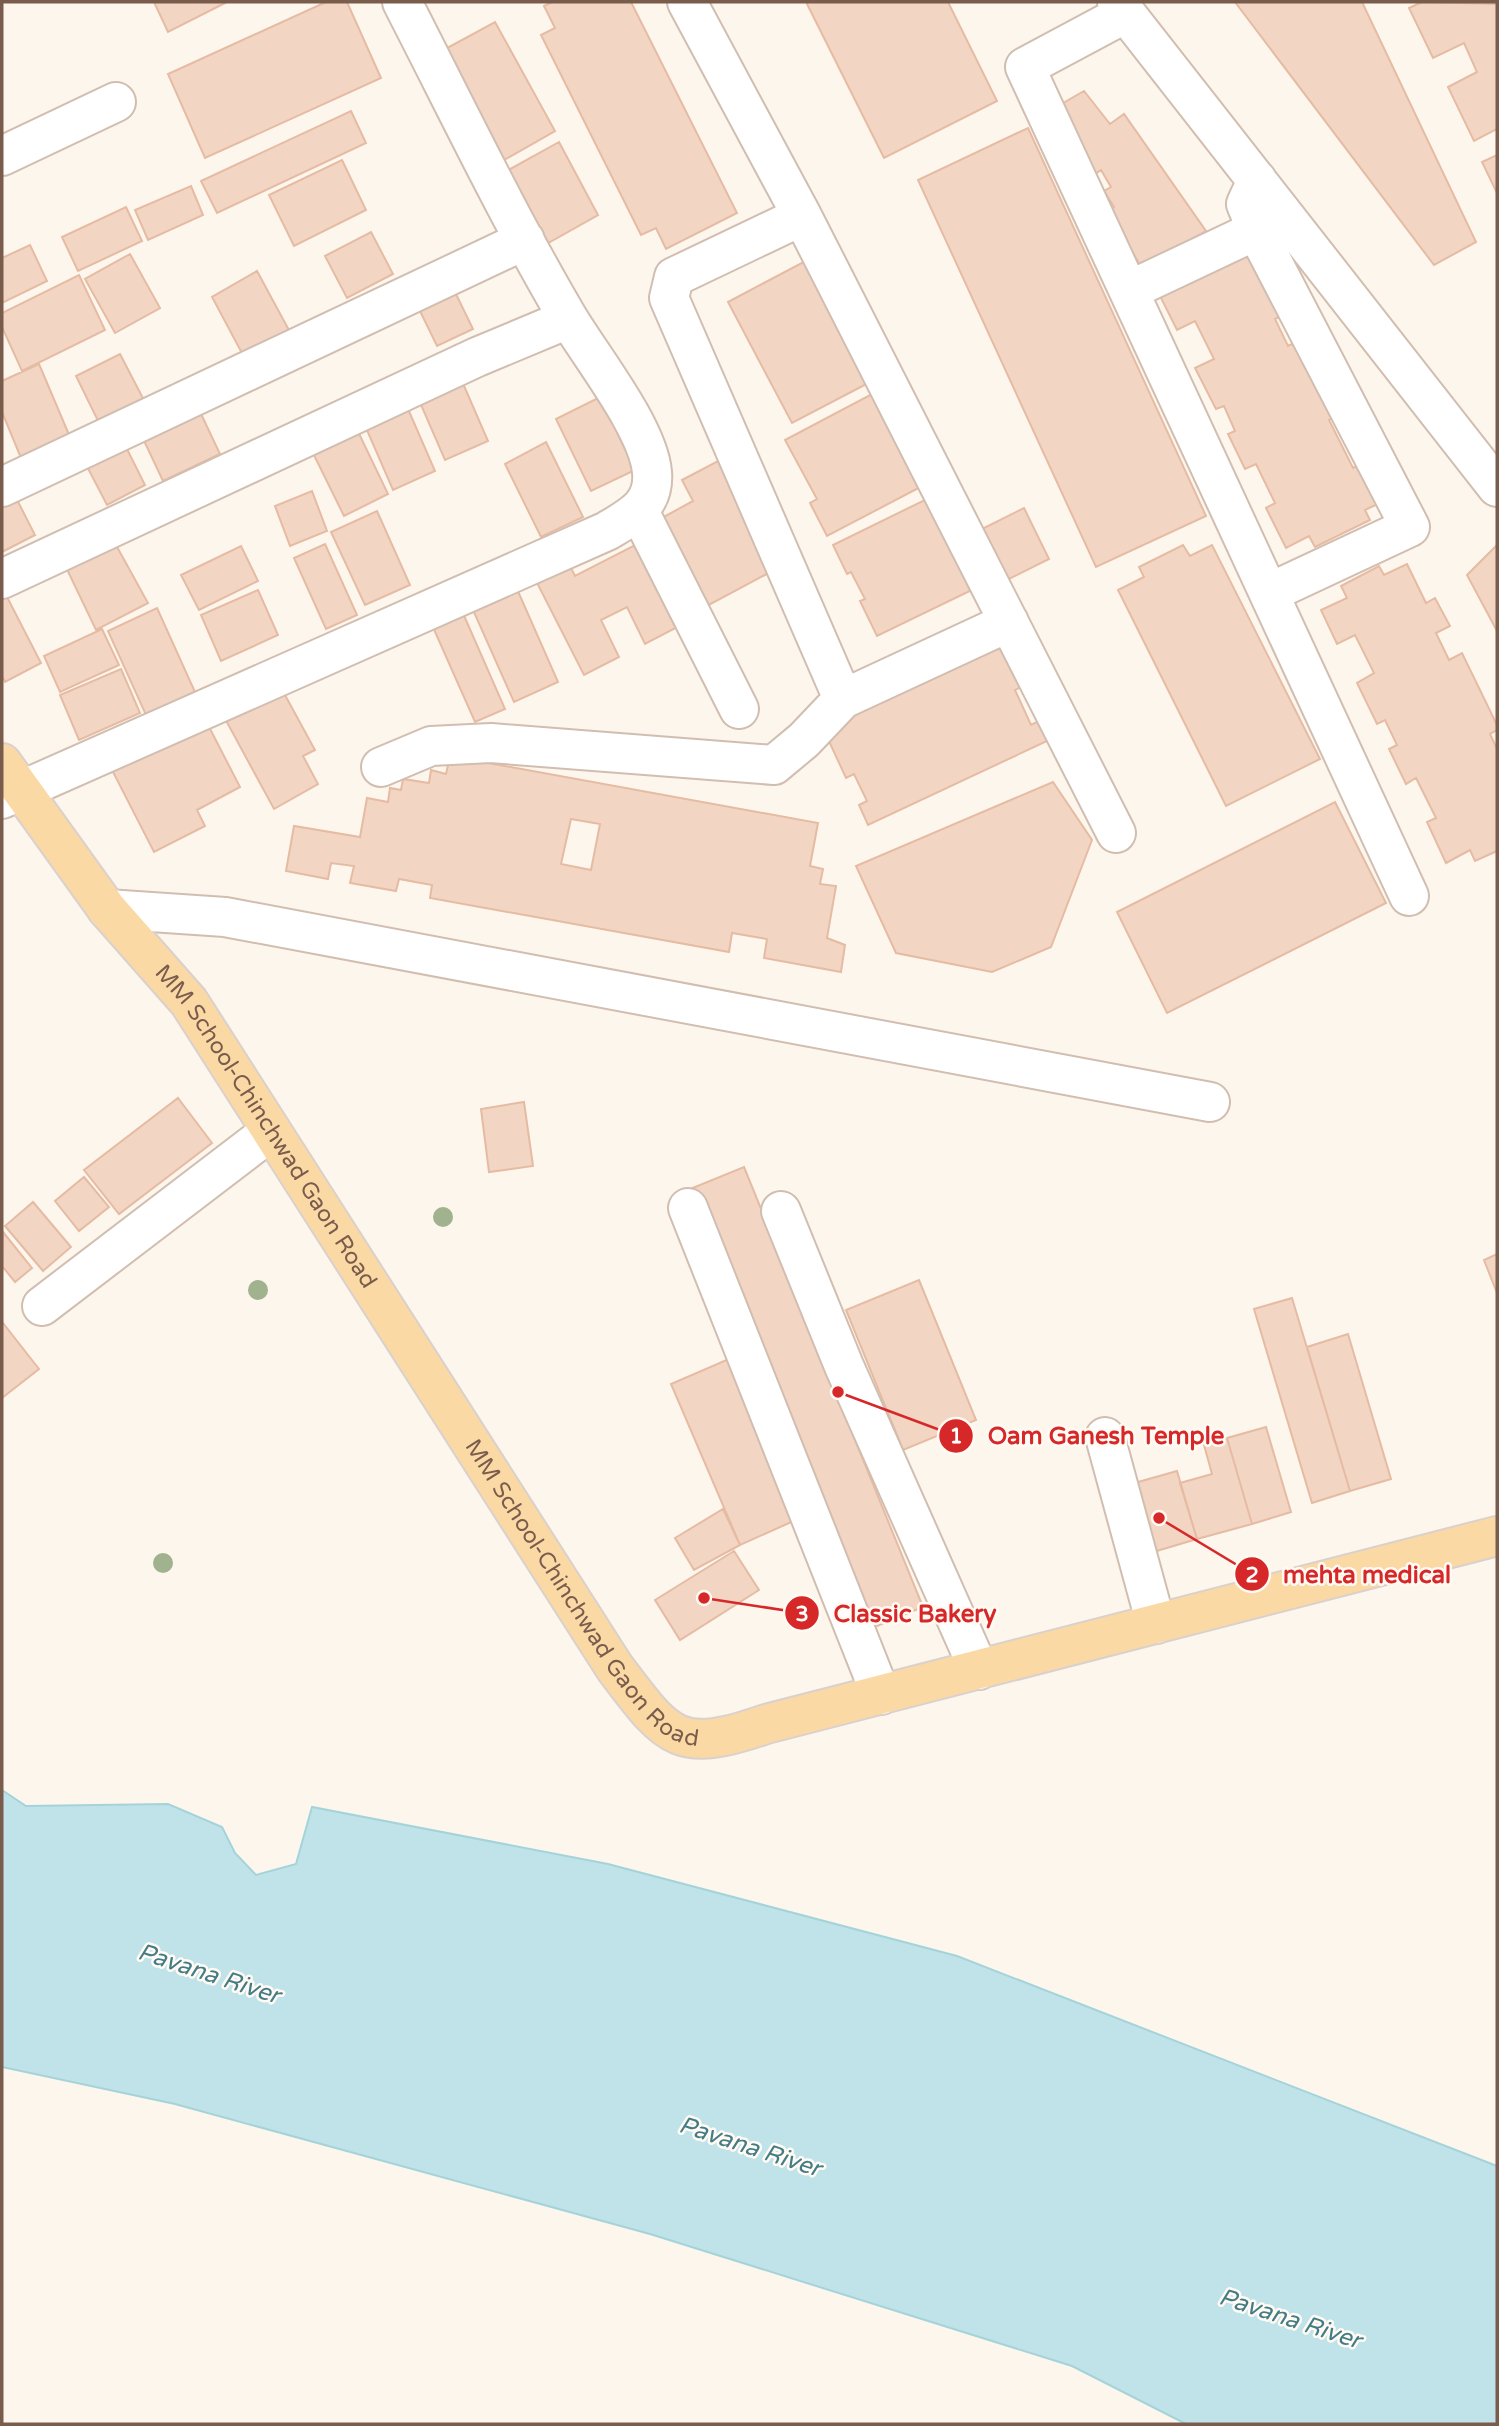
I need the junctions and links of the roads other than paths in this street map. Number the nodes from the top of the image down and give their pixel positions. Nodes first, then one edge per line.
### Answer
1 (402, 2) edge
2 (687, 2) edge
3 (1121, 7) edge
4 (116, 102) dead end
5 (2, 156) edge
6 (1257, 180) junction
7 (802, 216) junction
8 (1257, 230) junction
9 (525, 240) junction
10 (1130, 290) junction
11 (568, 319) junction
12 (1497, 486) edge
13 (2, 487) edge
14 (639, 512) junction
15 (2, 579) edge
16 (1269, 593) junction
17 (1009, 622) junction
18 (843, 699) junction
19 (739, 709) dead end
20 (381, 767) dead end
21 (9, 784) edge
22 (1116, 833) dead end
23 (1409, 896) dead end
24 (107, 908) junction
25 (1210, 1102) dead end
26 (271, 1131) junction
27 (688, 1208) dead end
28 (781, 1211) dead end
29 (42, 1306) dead end
30 (1105, 1437) dead end
31 (1497, 1536) edge
32 (1156, 1624) junction
33 (979, 1670) junction
34 (881, 1695) junction

1 - 9 street
2 - 7 street
3 - 6 street
3 - 10 street
4 - 5 street
6 - 8 street
6 - 12 street
7 - 17 street
7 - 18 street
8 - 10 street
8 - 16 street
9 - 11 street
9 - 13 street
10 - 16 street
11 - 14 street
11 - 15 street
14 - 19 street
14 - 21 street
16 - 23 street
17 - 18 street
17 - 22 street
18 - 20 street
21 - 24 main road, MM School-Chinchwad Gaon Road
24 - 25 street
24 - 26 main road, MM School-Chinchwad Gaon Road
26 - 29 street
26 - 34 main road, MM School-Chinchwad Gaon Road
27 - 34 street
28 - 33 street
30 - 32 street
31 - 32 main road, MM School-Chinchwad Gaon Road
32 - 33 main road, MM School-Chinchwad Gaon Road
33 - 34 main road, MM School-Chinchwad Gaon Road

